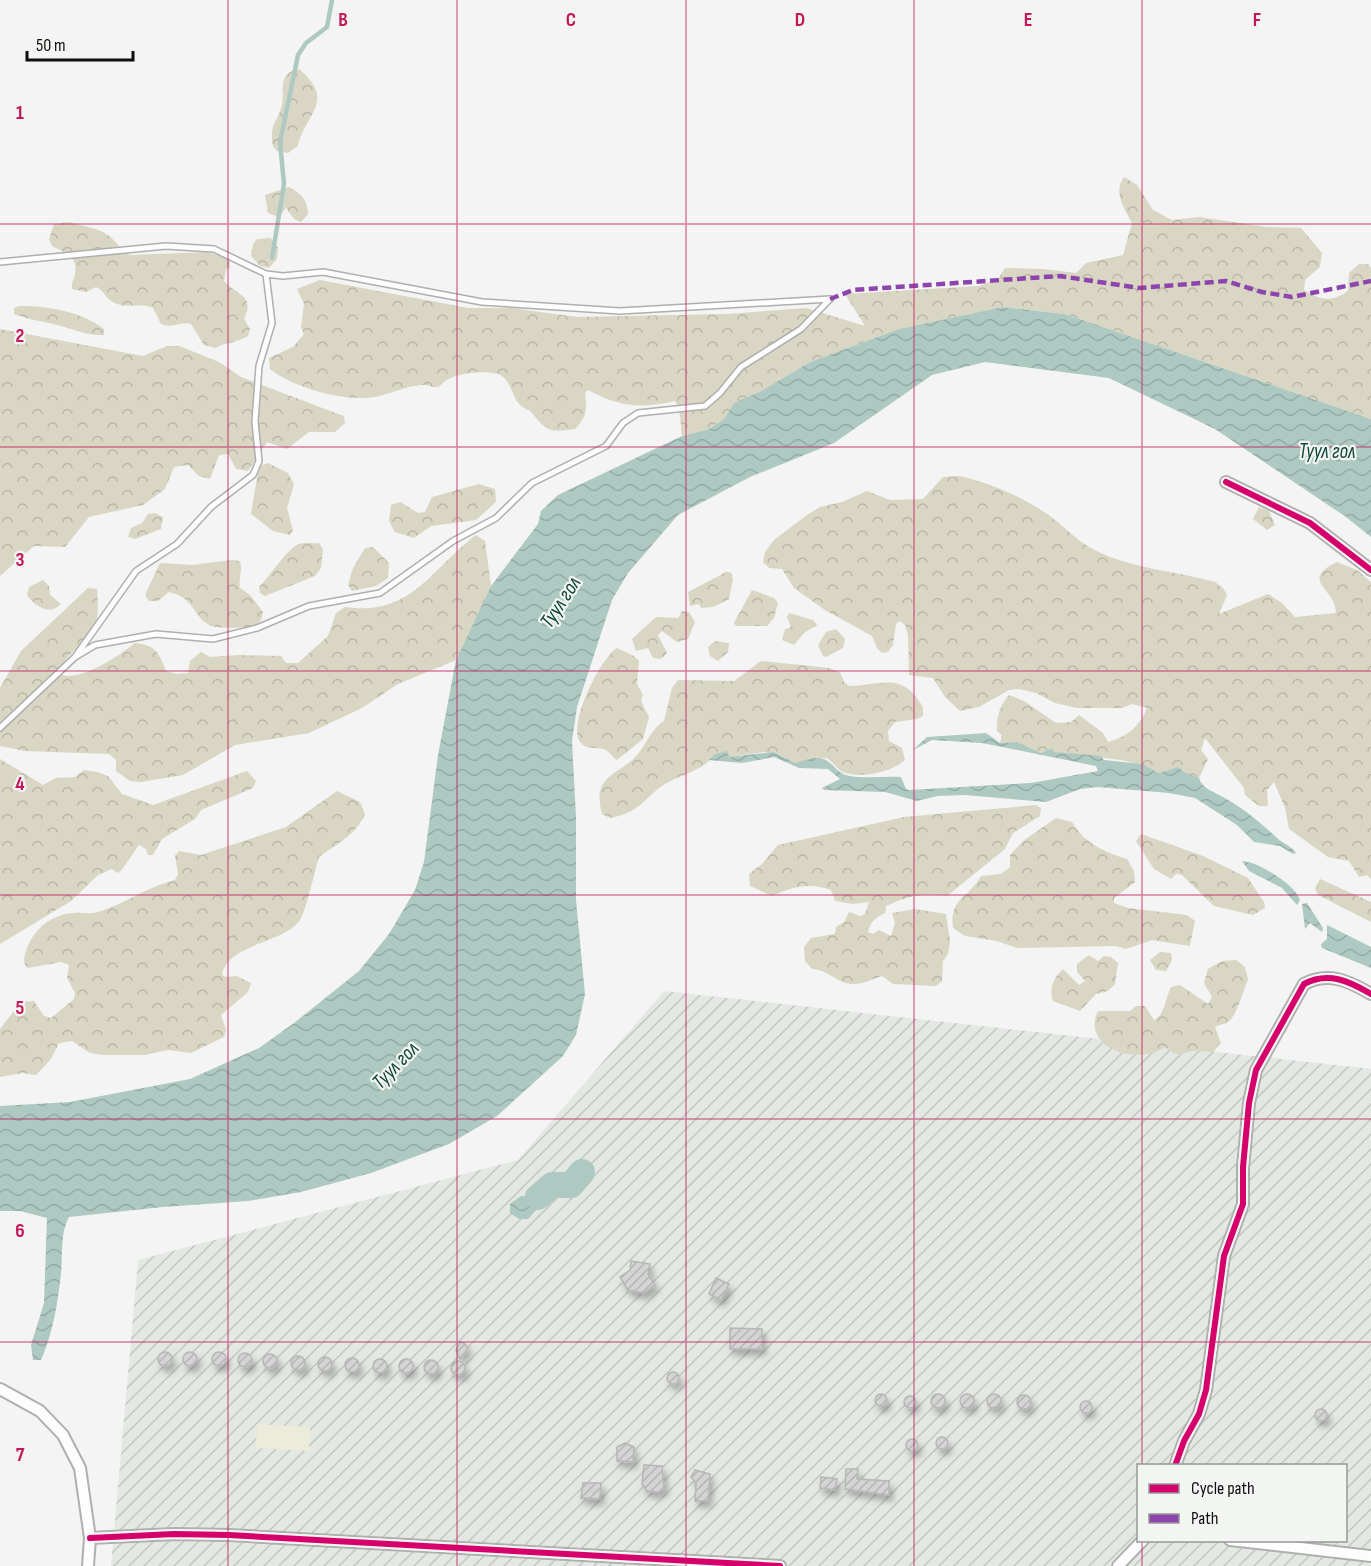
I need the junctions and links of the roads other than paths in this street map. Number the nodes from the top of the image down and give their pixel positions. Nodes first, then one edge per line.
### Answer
1 (0, 262) edge
2 (266, 274) junction
3 (1226, 482) dead end
4 (1371, 570) edge
5 (75, 657) junction
6 (0, 728) edge
7 (1371, 994) edge
8 (0, 1389) edge
9 (1176, 1464) edge
10 (90, 1538) junction
11 (1141, 1542) edge
12 (1248, 1542) edge
13 (1371, 1556) edge
14 (86, 1564) edge
15 (686, 1564) edge
16 (780, 1566) edge
17 (1118, 1566) edge

1 - 2 lane
2 - 5 lane
2 - 5 lane
3 - 4 street
5 - 6 lane
7 - 9 street
8 - 10 street
10 - 14 street
10 - 15 street
11 - 17 street
12 - 13 street
15 - 16 street

